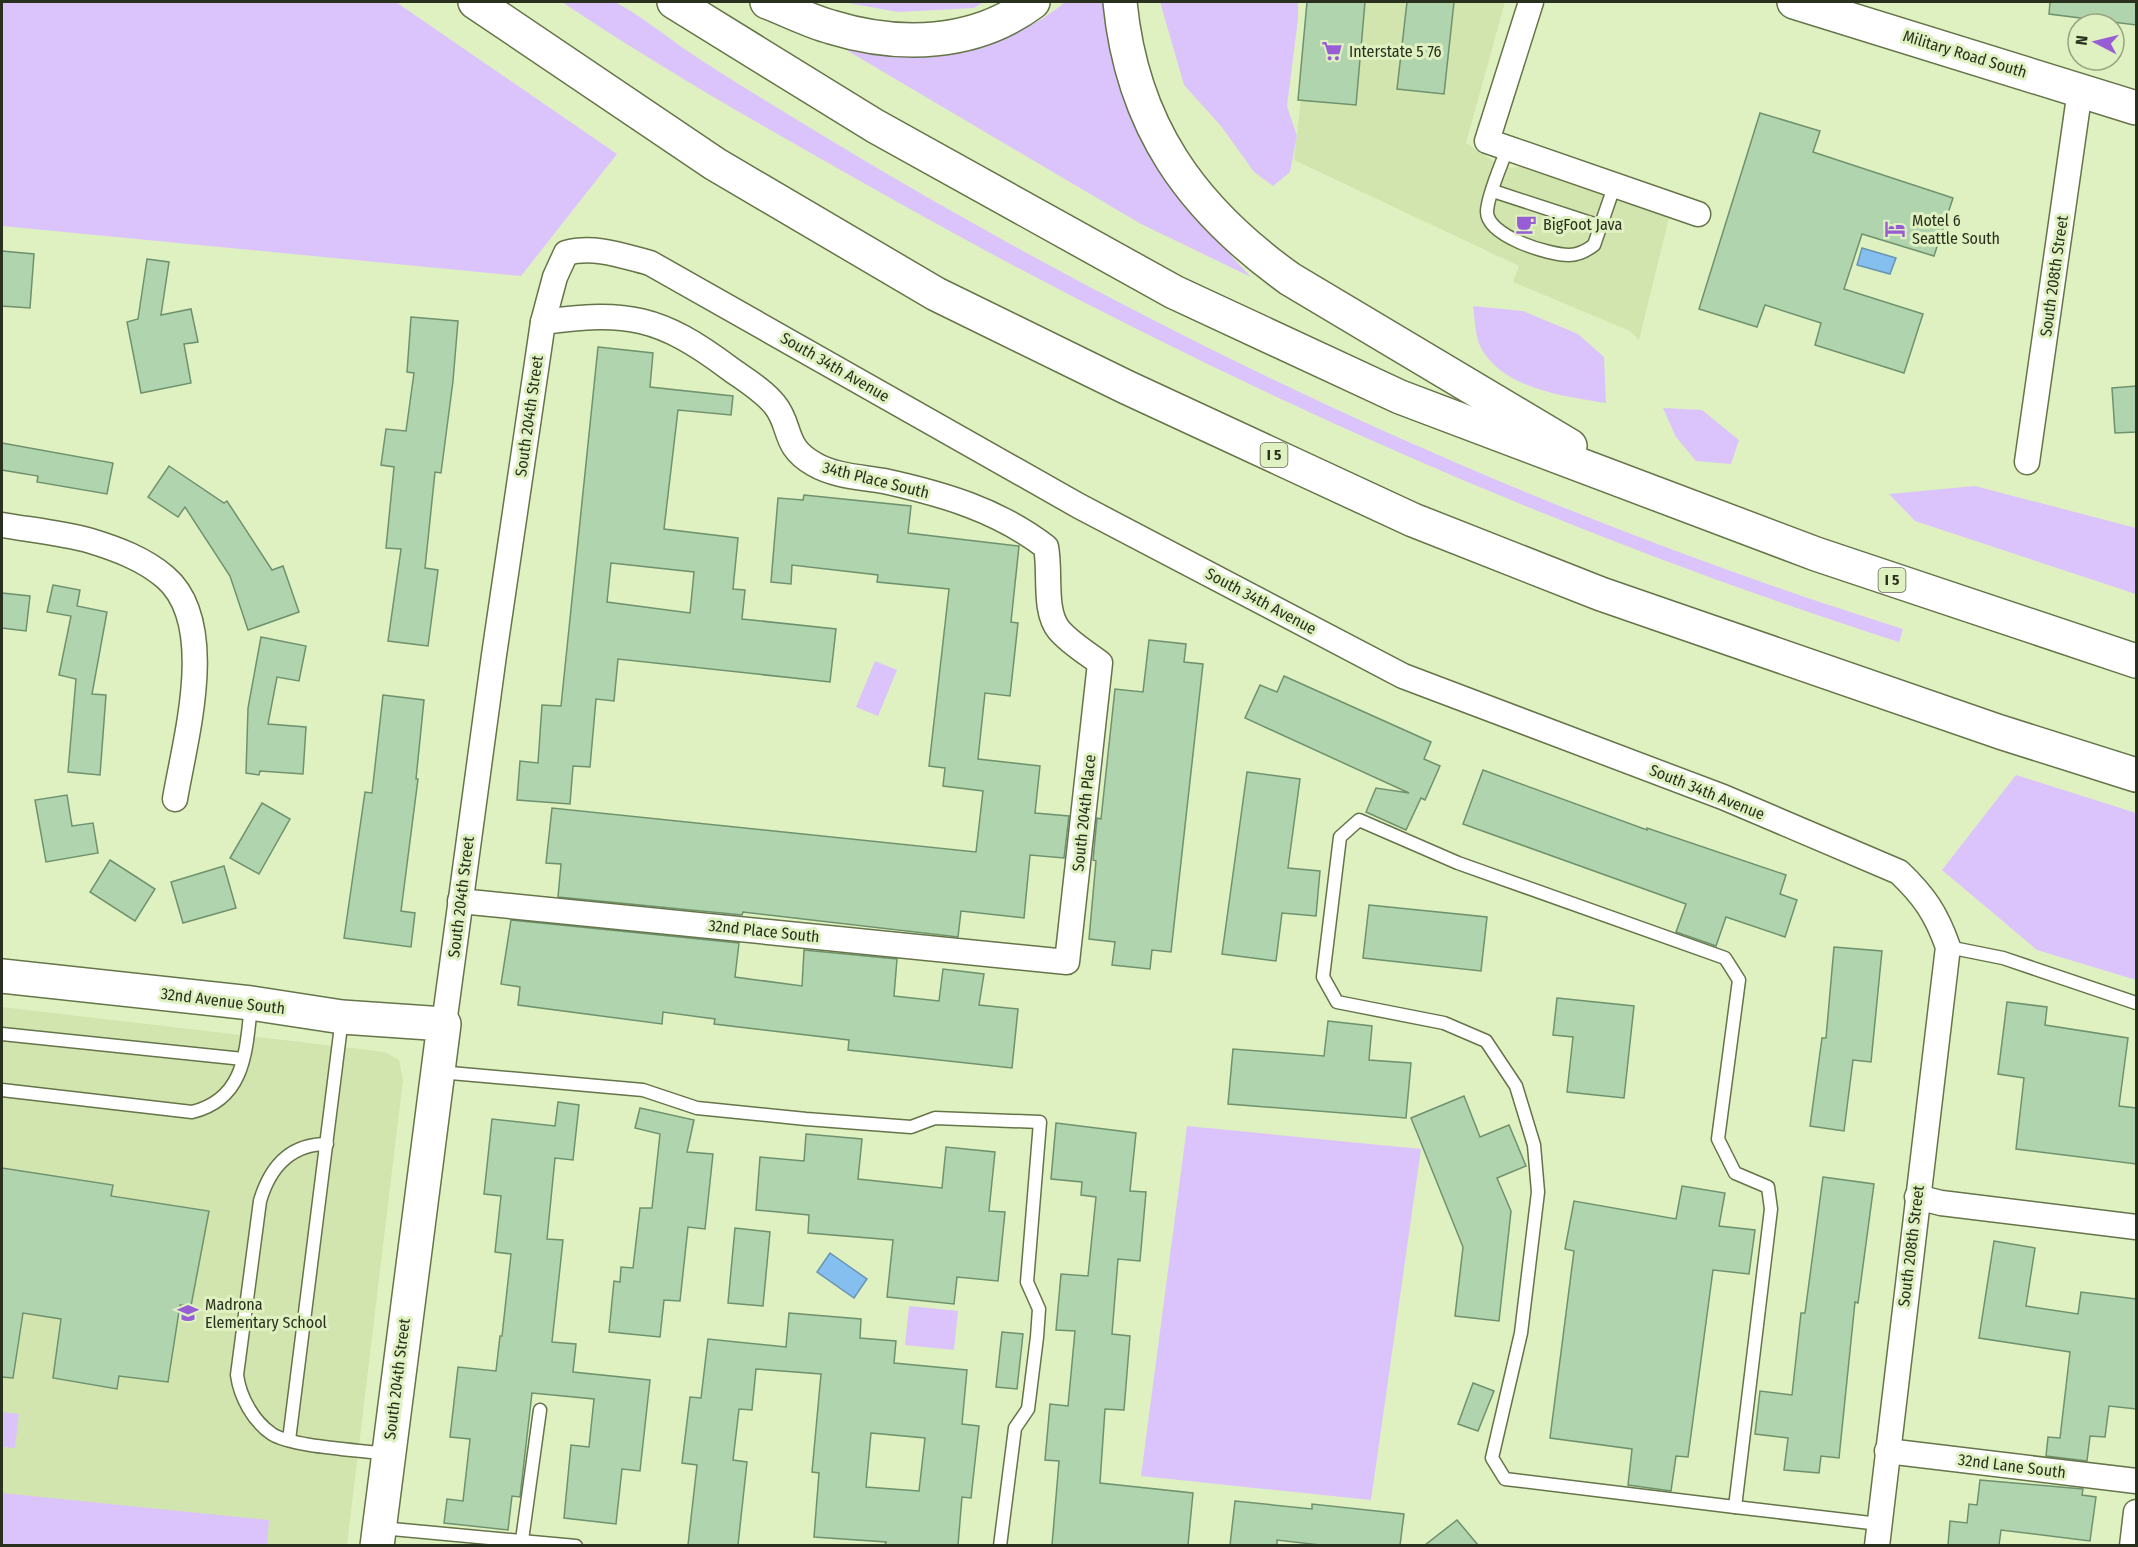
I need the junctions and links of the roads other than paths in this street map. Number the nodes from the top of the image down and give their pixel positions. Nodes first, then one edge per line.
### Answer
1 (476, 2) edge
2 (674, 2) edge
3 (767, 2) edge
4 (1033, 2) edge
5 (1120, 2) edge
6 (1531, 2) edge
7 (1794, 2) edge
8 (2080, 90) junction
9 (2136, 108) edge
10 (1507, 149) junction
11 (1615, 184) junction
12 (1493, 191) junction
13 (1698, 214) dead end
14 (1600, 226) junction
15 (566, 253) joint
16 (543, 322) junction
17 (2027, 462) dead end
18 (1649, 493) junction
19 (2, 525) edge
20 (2136, 661) edge
21 (1100, 663) joint
22 (2136, 775) edge
23 (175, 800) dead end
24 (460, 900) junction
25 (1948, 947) junction
26 (1067, 962) joint
27 (2, 976) edge
28 (251, 1003) junction
29 (2136, 1003) edge
30 (342, 1017) junction
31 (444, 1024) junction
32 (2, 1034) edge
33 (243, 1059) junction
34 (438, 1072) junction
35 (2, 1090) edge
36 (327, 1144) junction
37 (1917, 1197) junction
38 (2136, 1227) edge
39 (540, 1410) dead end
40 (289, 1440) junction
41 (1887, 1451) junction
42 (388, 1454) junction
43 (2136, 1481) edge
44 (1735, 1507) junction
45 (2136, 1512) edge
46 (1878, 1535) edge
47 (378, 1537) edge
48 (522, 1540) junction
49 (576, 1545) edge
50 (1000, 1545) edge
51 (2132, 1545) edge

1 - 22 main road, I 5
2 - 18 main road, I 5
3 - 4 main road
5 - 18 main road
6 - 10 street
7 - 8 main road, Military Road South
8 - 9 main road, Military Road South
8 - 17 street, South 208th Street
10 - 11 street
10 - 12 lane
11 - 13 street
11 - 14 lane
12 - 14 lane
12 - 14 lane
15 - 16 street, South 204th Street
15 - 25 street, South 34th Avenue
16 - 21 street, 34th Place South
16 - 24 street, South 204th Street
18 - 20 main road, I 5
19 - 23 street
21 - 26 street, South 204th Place
24 - 26 street, 32nd Place South
24 - 31 street, South 204th Street
25 - 29 lane
25 - 37 street, South 208th Street
27 - 28 main road, 32nd Avenue South
28 - 30 main road, 32nd Avenue South
28 - 33 lane
30 - 31 main road, 32nd Avenue South
30 - 36 lane
31 - 34 main road, South 204th Street
32 - 33 lane
33 - 35 lane
34 - 42 main road, South 204th Street
34 - 50 lane
36 - 40 lane
36 - 40 lane
37 - 38 street
37 - 41 street, South 208th Street
39 - 48 lane
40 - 42 lane
41 - 43 street, 32nd Lane South
41 - 46 street, South 208th Street
42 - 47 main road, South 204th Street
44 - 44 lane
44 - 46 lane
45 - 51 street
47 - 48 lane
48 - 49 lane

